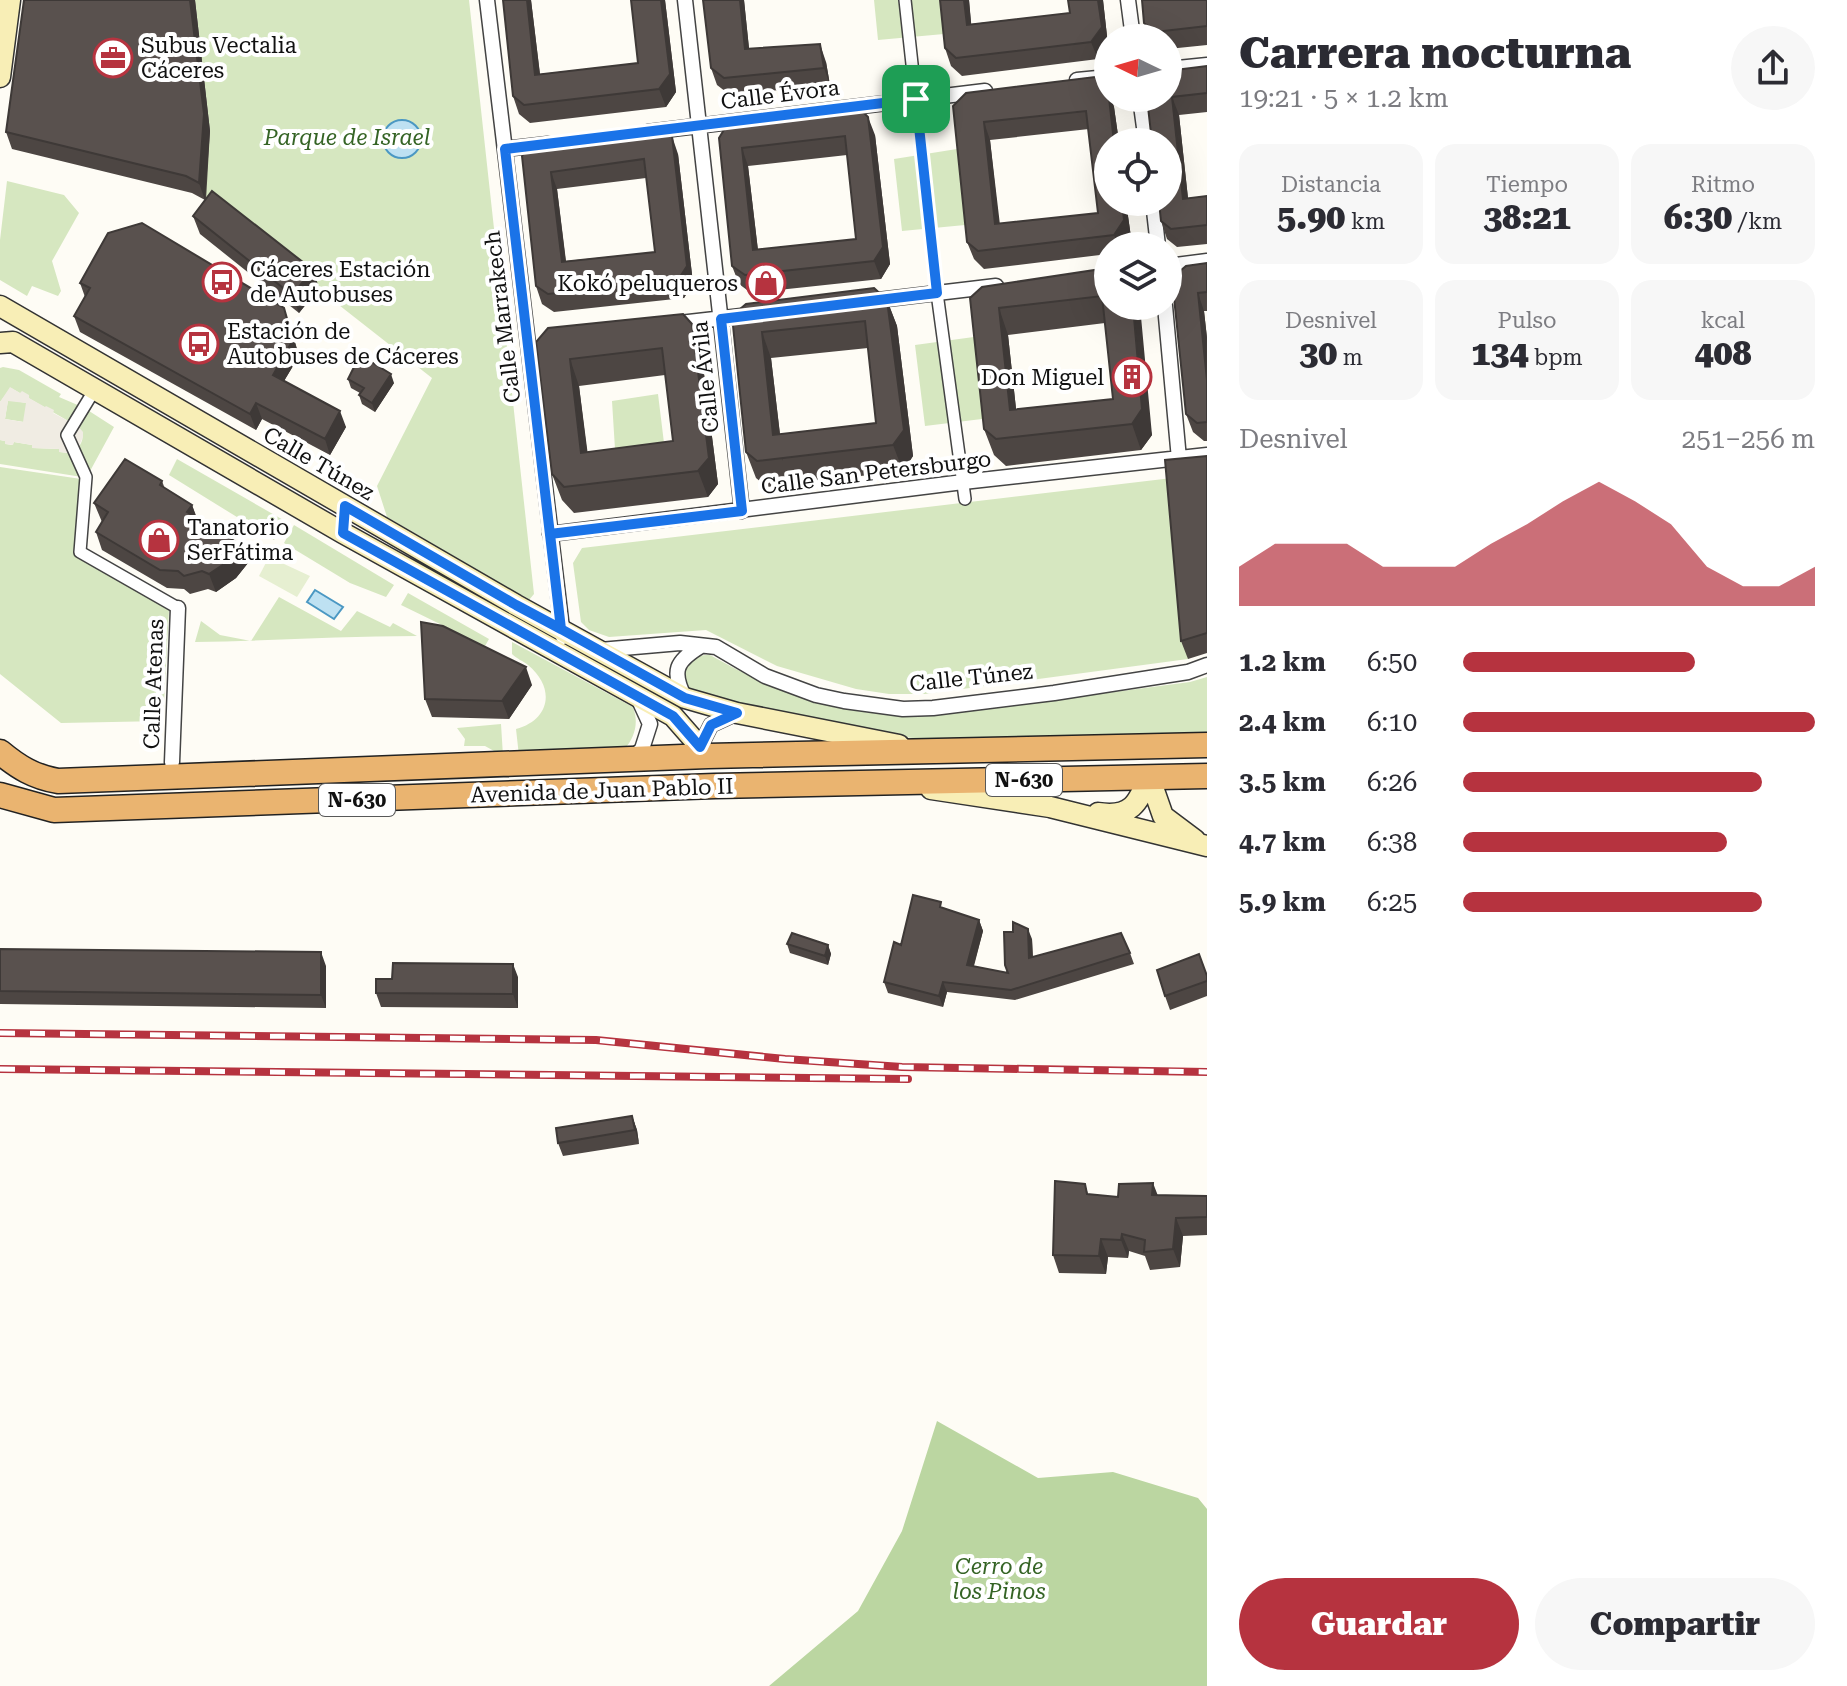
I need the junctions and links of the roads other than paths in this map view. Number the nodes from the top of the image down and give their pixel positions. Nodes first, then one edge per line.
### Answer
1 (10, 0) edge
2 (487, 0) edge
3 (685, 0) edge
4 (905, 0) edge
5 (1128, 0) edge
6 (1131, 24) edge
7 (1207, 65) edge
8 (1182, 68) edge
9 (0, 77) edge
10 (1094, 79) edge
11 (1066, 82) edge
12 (1006, 89) edge
13 (916, 99) junction
14 (699, 126) junction
15 (635, 133) edge
16 (560, 142) edge
17 (505, 149) junction
18 (1207, 261) edge
19 (1182, 264) edge
20 (1015, 284) edge
21 (937, 293) junction
22 (860, 302) edge
23 (0, 306) edge
24 (767, 313) edge
25 (721, 319) junction
26 (1166, 320) edge
27 (655, 326) edge
28 (55, 337) junction
29 (0, 343) edge
30 (42, 358) junction
31 (95, 389) junction
32 (1207, 455) edge
33 (1179, 459) junction
34 (963, 482) junction
35 (965, 499) dead end
36 (345, 506) junction
37 (742, 511) junction
38 (343, 533) junction
39 (550, 534) junction
40 (178, 608) joint
41 (561, 629) junction
42 (526, 636) junction
43 (701, 646) junction
44 (597, 650) junction
45 (574, 662) junction
46 (1207, 665) edge
47 (638, 698) junction
48 (685, 698) junction
49 (737, 713) junction
50 (1207, 745) edge
51 (1126, 749) junction
52 (0, 752) edge
53 (704, 752) junction
54 (931, 752) junction
55 (630, 761) junction
56 (172, 762) dead end
57 (1149, 776) junction
58 (1207, 776) edge
59 (900, 784) junction
60 (715, 786) junction
61 (0, 795) edge
62 (1050, 807) junction
63 (1204, 846) edge

1 - 9 main road
2 - 17 street, Calle Marrakech
3 - 14 street, Calle Ávila
4 - 13 street
5 - 6 street
7 - 8 street
10 - 11 street
12 - 13 street, Calle Évora
13 - 14 street, Calle Évora
13 - 21 street
14 - 15 street, Calle Évora
14 - 25 street, Calle Ávila
16 - 17 street
17 - 39 street, Calle Marrakech
18 - 19 street
20 - 21 street
21 - 22 street
21 - 34 street
23 - 28 main road, Calle Túnez
24 - 25 street
25 - 27 street
25 - 37 street, Calle Ávila
26 - 33 street
28 - 30 street
28 - 36 main road, Calle Túnez
29 - 30 main road
30 - 31 main road
31 - 38 main road
31 - 40 street, Calle Atenas
32 - 33 street, Calle San Petersburgo
33 - 34 street, Calle San Petersburgo
34 - 35 street
34 - 37 street, Calle San Petersburgo
36 - 38 street
36 - 41 main road, Calle Túnez
37 - 39 street, Calle San Petersburgo
38 - 42 main road
39 - 41 street, Calle Marrakech
40 - 56 street, Calle Atenas
41 - 42 street
41 - 44 main road, Calle Túnez
41 - 45 street
42 - 45 main road
43 - 44 street, Calle Túnez
43 - 46 street, Calle Túnez
43 - 48 street
44 - 48 main road, Calle Túnez
45 - 47 main road
47 - 53 main road
47 - 55 street
48 - 49 main road, Calle Túnez
49 - 53 street
49 - 54 main road, Calle Túnez
50 - 51 highway, Avenida de Juan Pablo II / N-630
51 - 54 highway, Avenida de Juan Pablo II / N-630
51 - 57 highway
52 - 55 highway, Avenida de Juan Pablo II / N-630
53 - 54 highway, Avenida de Juan Pablo II / N-630
53 - 55 highway, Avenida de Juan Pablo II / N-630
53 - 60 highway
57 - 58 highway, Avenida de Juan Pablo II / N-630
57 - 59 highway, Avenida de Juan Pablo II / N-630
57 - 62 main road
57 - 63 main road
59 - 60 highway, Avenida de Juan Pablo II / N-630
59 - 62 main road
60 - 61 highway, Avenida de Juan Pablo II / N-630
62 - 63 main road

